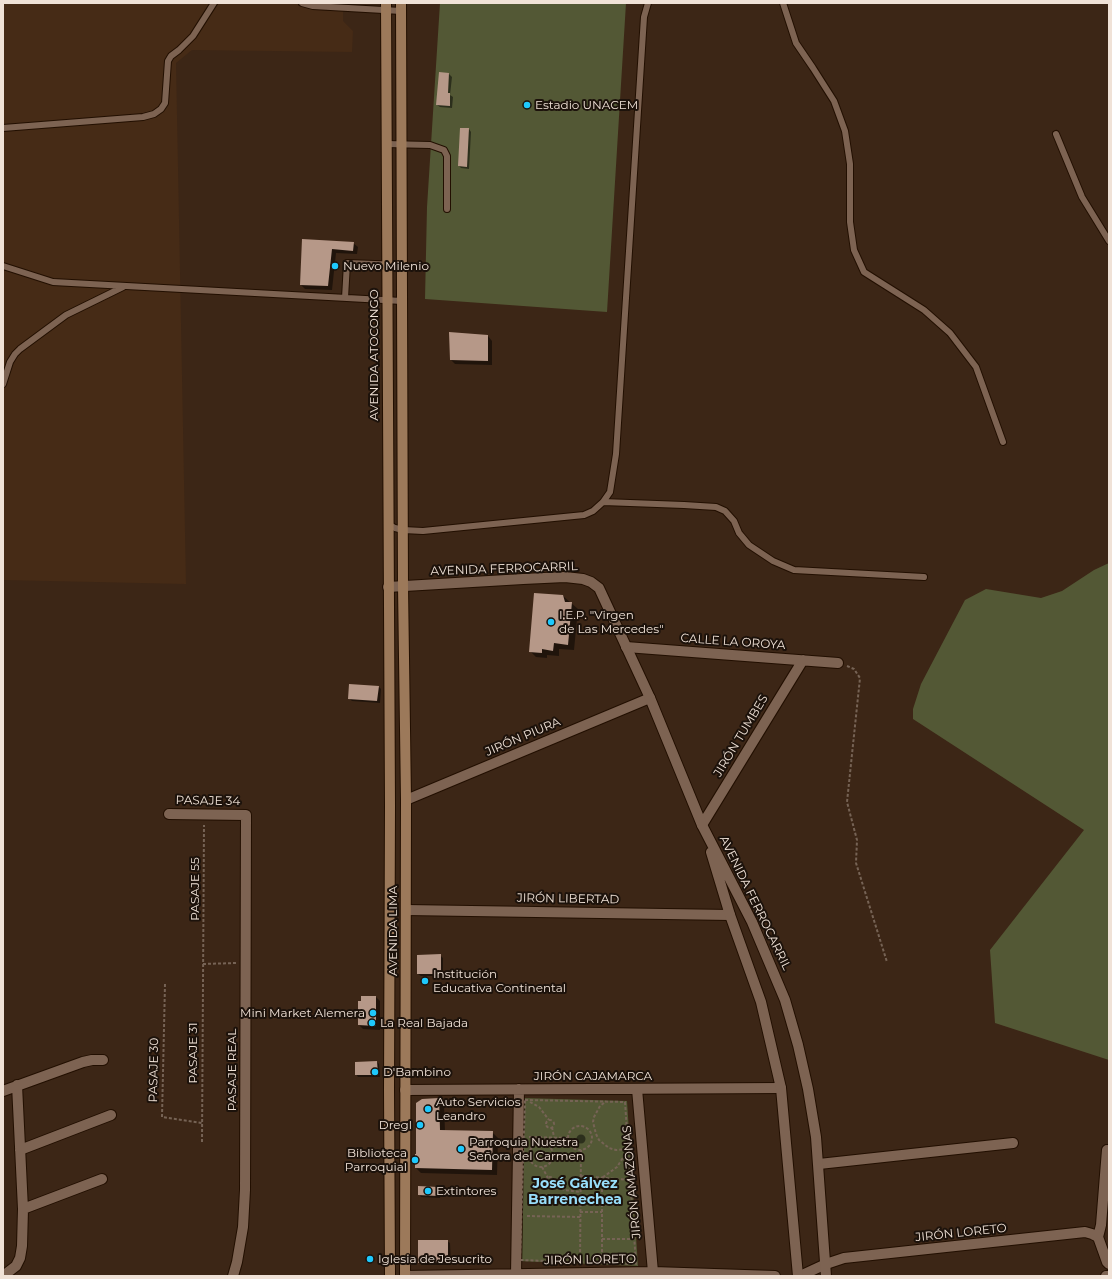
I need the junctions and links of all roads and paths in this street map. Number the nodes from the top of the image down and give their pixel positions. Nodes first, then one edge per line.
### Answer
1 (214, 3) edge
2 (302, 3) edge
3 (648, 3) edge
4 (783, 3) edge
5 (386, 7) edge
6 (401, 7) edge
7 (386, 35) junction
8 (401, 35) junction
9 (3, 128) edge
10 (1056, 134) dead end
11 (402, 143) junction
12 (386, 144) junction
13 (447, 209) dead end
14 (1109, 241) edge
15 (387, 264) junction
16 (402, 265) junction
17 (3, 266) edge
18 (124, 286) junction
19 (345, 298) junction
20 (387, 301) junction
21 (402, 301) junction
22 (3, 384) edge
23 (1003, 442) dead end
24 (602, 502) junction
25 (388, 524) junction
26 (403, 530) junction
27 (924, 578) dead end
28 (403, 586) junction
29 (388, 587) junction
30 (626, 647) junction
31 (803, 660) junction
32 (838, 663) joint
33 (650, 698) junction
34 (406, 800) junction
35 (169, 814) dead end
36 (204, 814) junction
37 (246, 815) joint
38 (702, 825) junction
39 (406, 910) junction
40 (730, 915) junction
41 (246, 962) junction
42 (887, 962) dead end
43 (203, 964) junction
44 (165, 984) dead end
45 (102, 1060) dead end
46 (17, 1085) junction
47 (781, 1088) junction
48 (519, 1089) junction
49 (637, 1089) junction
50 (405, 1090) junction
51 (3, 1091) edge
52 (525, 1100) junction
53 (604, 1102) junction
54 (112, 1115) dead end
55 (549, 1120) junction
56 (202, 1123) junction
57 (552, 1127) junction
58 (524, 1137) junction
59 (541, 1137) junction
60 (554, 1137) junction
61 (568, 1138) junction
62 (592, 1138) junction
63 (598, 1138) junction
64 (202, 1142) dead end
65 (541, 1143) junction
66 (1013, 1143) dead end
67 (629, 1149) junction
68 (20, 1150) junction
69 (581, 1150) junction
70 (1107, 1150) dead end
71 (819, 1164) junction
72 (542, 1167) junction
73 (580, 1176) junction
74 (548, 1178) junction
75 (602, 1178) junction
76 (102, 1179) dead end
77 (631, 1180) junction
78 (553, 1183) junction
79 (580, 1192) junction
80 (23, 1209) junction
81 (580, 1212) junction
82 (602, 1212) junction
83 (522, 1216) junction
84 (580, 1217) junction
85 (1098, 1237) junction
86 (602, 1239) junction
87 (634, 1239) junction
88 (575, 1261) dead end
89 (580, 1262) dead end
90 (602, 1262) dead end
91 (627, 1263) dead end
92 (826, 1264) junction
93 (1109, 1264) edge
94 (653, 1272) junction
95 (516, 1274) junction
96 (577, 1275) edge
97 (3, 1276) edge
98 (233, 1276) edge
99 (390, 1276) edge
100 (405, 1276) edge
101 (775, 1276) edge
102 (799, 1276) edge
103 (826, 1276) edge
104 (1106, 1276) edge
105 (1109, 1276) edge

1 - 9 lane
2 - 5 lane
3 - 24 lane
4 - 23 lane
5 - 6 lane
5 - 7 main road, AVENIDA ATOCONGO
6 - 8 main road
7 - 8 main road
7 - 12 main road, AVENIDA ATOCONGO
8 - 11 main road
10 - 14 lane
11 - 12 lane
11 - 13 lane
11 - 16 main road
12 - 15 main road, AVENIDA ATOCONGO
15 - 16 lane
15 - 19 lane
15 - 20 main road, AVENIDA ATOCONGO
16 - 21 main road
17 - 18 lane
18 - 19 lane
18 - 22 lane
19 - 20 lane
20 - 21 lane
20 - 25 main road, AVENIDA ATOCONGO
21 - 26 main road
24 - 26 lane
24 - 27 lane
25 - 26 lane
25 - 29 main road, AVENIDA ATOCONGO
26 - 28 main road
28 - 29 street, AVENIDA FERROCARRIL
28 - 30 street, AVENIDA FERROCARRIL
28 - 34 main road, AVENIDA LIMA
29 - 99 main road, AVENIDA LIMA
30 - 31 street, CALLE LA OROYA
30 - 33 street, AVENIDA FERROCARRIL
31 - 32 street, CALLE LA OROYA
31 - 38 street, JIRÓN TUMBES
32 - 42 path
33 - 34 street, JIRÓN PIURA
33 - 38 street, AVENIDA FERROCARRIL
34 - 39 main road, AVENIDA LIMA
35 - 36 street, PASAJE 34
36 - 37 street, PASAJE 34
36 - 43 path, PASAJE 55
37 - 41 street, PASAJE REAL
38 - 40 street, AVENIDA FERROCARRIL
38 - 71 street, AVENIDA FERROCARRIL
39 - 40 street, JIRÓN LIBERTAD
39 - 50 main road, AVENIDA LIMA
40 - 47 street, AVENIDA FERROCARRIL
41 - 43 path
41 - 98 street, PASAJE REAL
43 - 56 path, PASAJE 31
44 - 56 path, PASAJE 30
45 - 46 street
46 - 51 street
46 - 68 street
47 - 49 street, JIRÓN CAJAMARCA
47 - 102 street, AVENIDA FERROCARRIL
48 - 49 street, JIRÓN CAJAMARCA
48 - 50 street, JIRÓN CAJAMARCA
48 - 52 path
48 - 95 street
49 - 94 street, JIRÓN AMAZONAS
50 - 100 main road, AVENIDA LIMA
52 - 53 path
52 - 55 path
52 - 58 path
53 - 63 path
53 - 67 path
54 - 68 street
55 - 57 path
55 - 57 path
56 - 64 path, PASAJE 31
57 - 60 path
58 - 59 path
58 - 83 path
59 - 60 path
59 - 65 path
60 - 61 path
61 - 62 path
61 - 69 path
62 - 63 path
62 - 69 path
63 - 67 path
65 - 72 path
65 - 72 path
66 - 71 street
67 - 75 path
67 - 77 path
68 - 80 street
69 - 73 path
70 - 85 street
71 - 92 street, AVENIDA FERROCARRIL
72 - 74 path
73 - 75 path
73 - 79 path
74 - 78 path
74 - 78 path
75 - 77 path
75 - 82 path
76 - 80 street
77 - 87 path
78 - 79 path
79 - 81 path
80 - 97 street
81 - 82 path
81 - 84 path
82 - 86 path
83 - 84 path
83 - 88 path
84 - 89 path
85 - 92 street, JIRÓN LORETO
85 - 93 street
86 - 87 path
86 - 90 path
87 - 91 path
92 - 102 street, JIRÓN LORETO
92 - 103 street, AVENIDA FERROCARRIL
94 - 96 street, JIRÓN LORETO
94 - 101 street, JIRÓN LORETO
95 - 96 street, JIRÓN LORETO
95 - 100 street, JIRÓN LORETO
104 - 105 street

